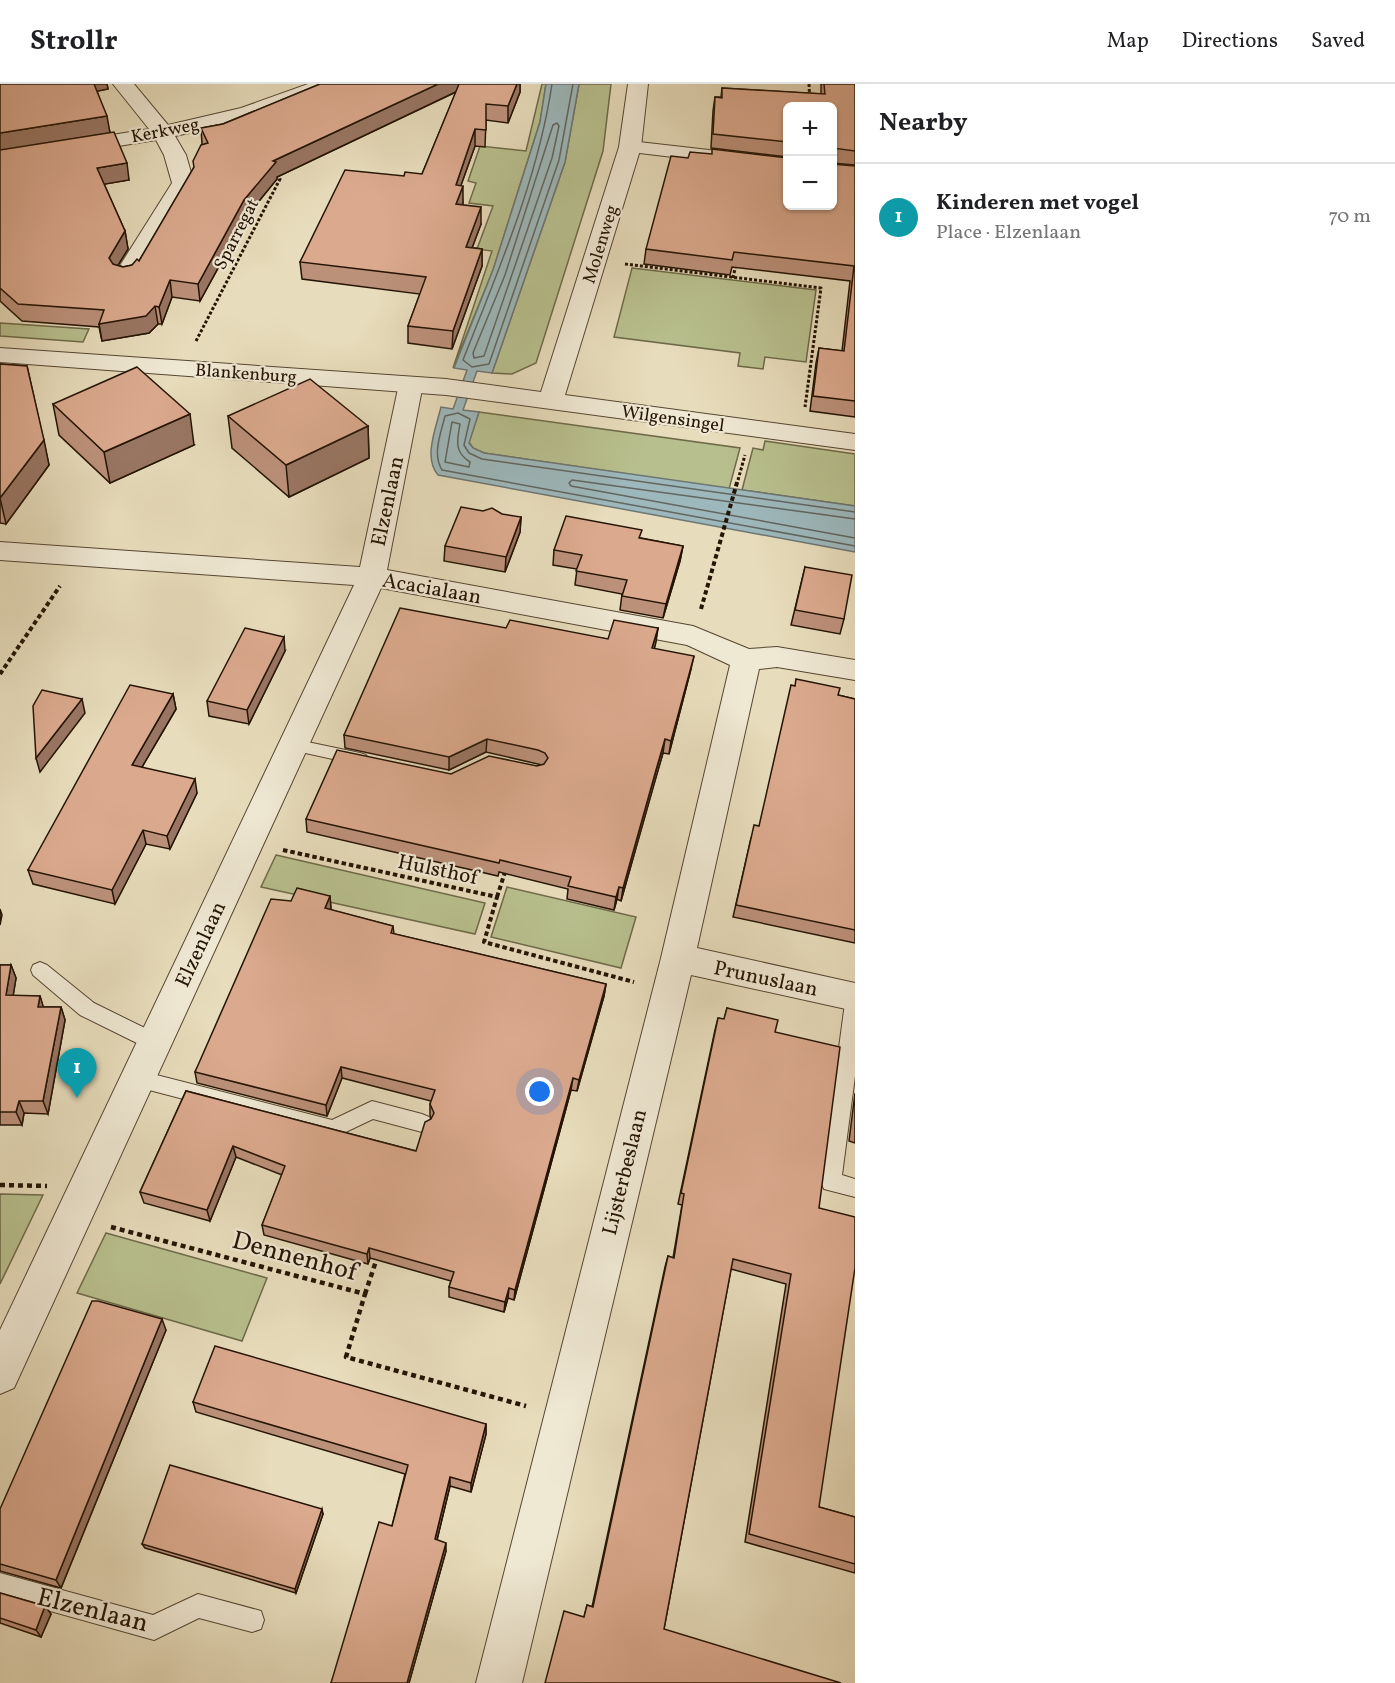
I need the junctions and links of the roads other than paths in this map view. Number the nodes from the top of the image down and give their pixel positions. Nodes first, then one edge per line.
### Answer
1 (123, 84) edge
2 (326, 84) edge
3 (638, 84) edge
4 (163, 132) junction
5 (630, 147) junction
6 (0, 159) edge
7 (783, 164) edge
8 (126, 275) edge
9 (0, 355) edge
10 (411, 384) junction
11 (491, 393) joint
12 (551, 401) junction
13 (855, 442) edge
14 (0, 550) edge
15 (372, 577) junction
16 (746, 660) junction
17 (855, 670) edge
18 (293, 745) junction
19 (372, 762) edge
20 (40, 970) dead end
21 (673, 975) junction
22 (855, 997) edge
23 (855, 1003) edge
24 (154, 1042) junction
25 (137, 1078) junction
26 (423, 1123) edge
27 (855, 1188) edge
28 (0, 1374) edge
29 (0, 1585) edge
30 (252, 1620) dead end
31 (499, 1683) edge

1 - 4 street
2 - 4 street, Kerkweg
3 - 5 street, Molenweg
4 - 6 street, Kerkweg
4 - 8 street
5 - 7 street
5 - 12 street, Molenweg
9 - 10 street, Blankenburg
10 - 11 street, Blankenburg
10 - 15 street, Elzenlaan
11 - 12 street, Wilgensingel
12 - 13 street, Wilgensingel
14 - 15 street, Acacialaan
15 - 16 street, Acacialaan
15 - 18 street, Elzenlaan
16 - 17 street, Acacialaan
16 - 21 street, Lijsterbeslaan
18 - 19 lane
18 - 24 street, Elzenlaan
20 - 24 lane
21 - 22 street, Prunuslaan
21 - 31 street, Lijsterbeslaan
23 - 27 lane
24 - 25 street, Elzenlaan
25 - 26 lane
25 - 28 street, Elzenlaan
29 - 30 lane, Elzenlaan

